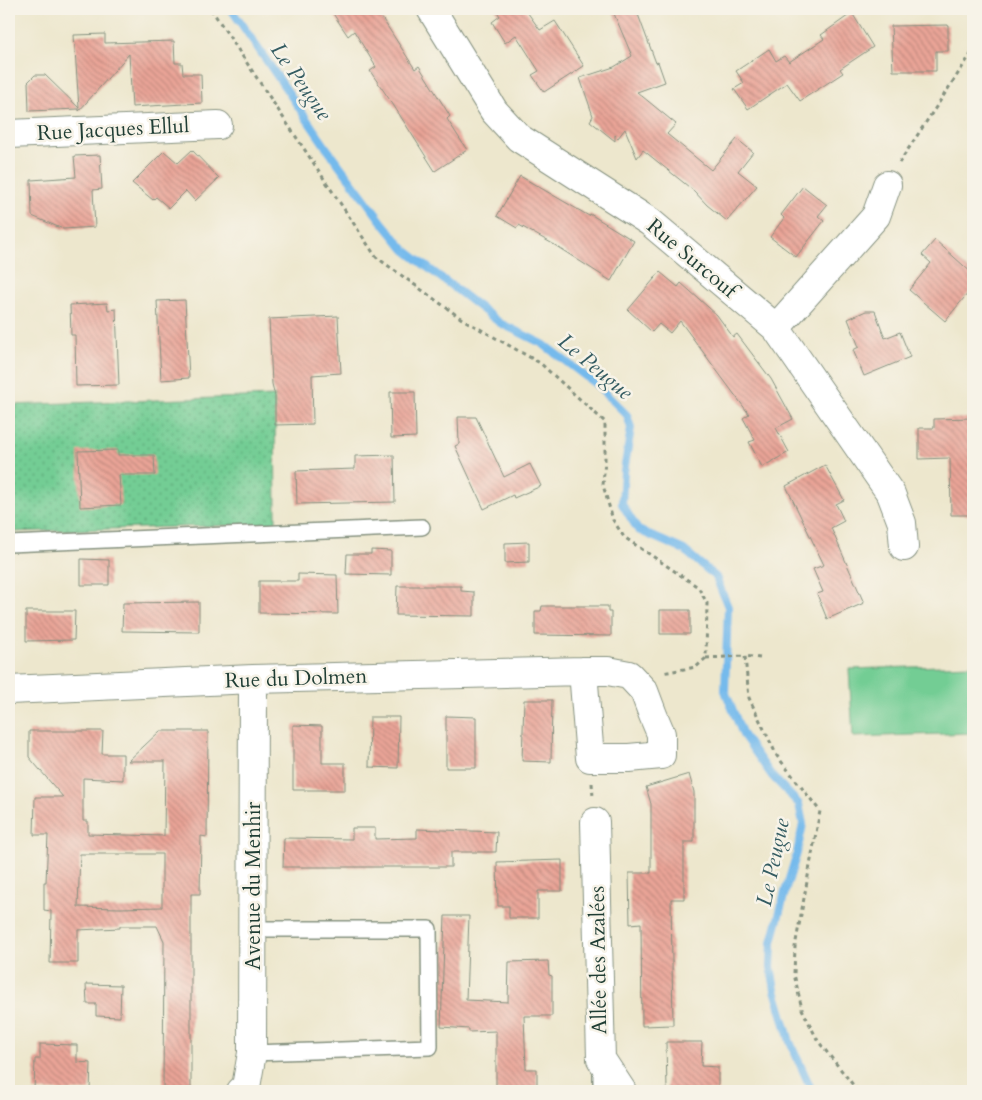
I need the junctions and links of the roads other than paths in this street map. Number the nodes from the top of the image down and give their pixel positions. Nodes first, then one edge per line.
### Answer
1 (431, 9) edge
2 (218, 125) dead end
3 (9, 134) edge
4 (887, 185) road end
5 (776, 328) junction
6 (422, 527) dead end
7 (9, 544) edge
8 (904, 547) dead end
9 (582, 671) junction
10 (253, 679) junction
11 (9, 690) edge
12 (595, 822) road end
13 (253, 929) junction
14 (252, 1053) junction
15 (601, 1059) junction
16 (241, 1091) edge
17 (601, 1091) edge
18 (622, 1091) edge

1 - 5 street, Rue Surcouf
2 - 3 street, Rue Jacques Ellul
4 - 5 street
5 - 8 street, Rue Surcouf
6 - 7 lane
9 - 9 street, Rue du Dolmen
9 - 10 street, Rue du Dolmen
10 - 11 street, Rue du Dolmen
10 - 13 street, Avenue du Menhir
12 - 15 street, Allée des Azalées
13 - 14 street, Avenue du Menhir
13 - 14 lane
14 - 16 street, Avenue du Menhir
15 - 17 lane
15 - 18 street, Allée des Azalées

